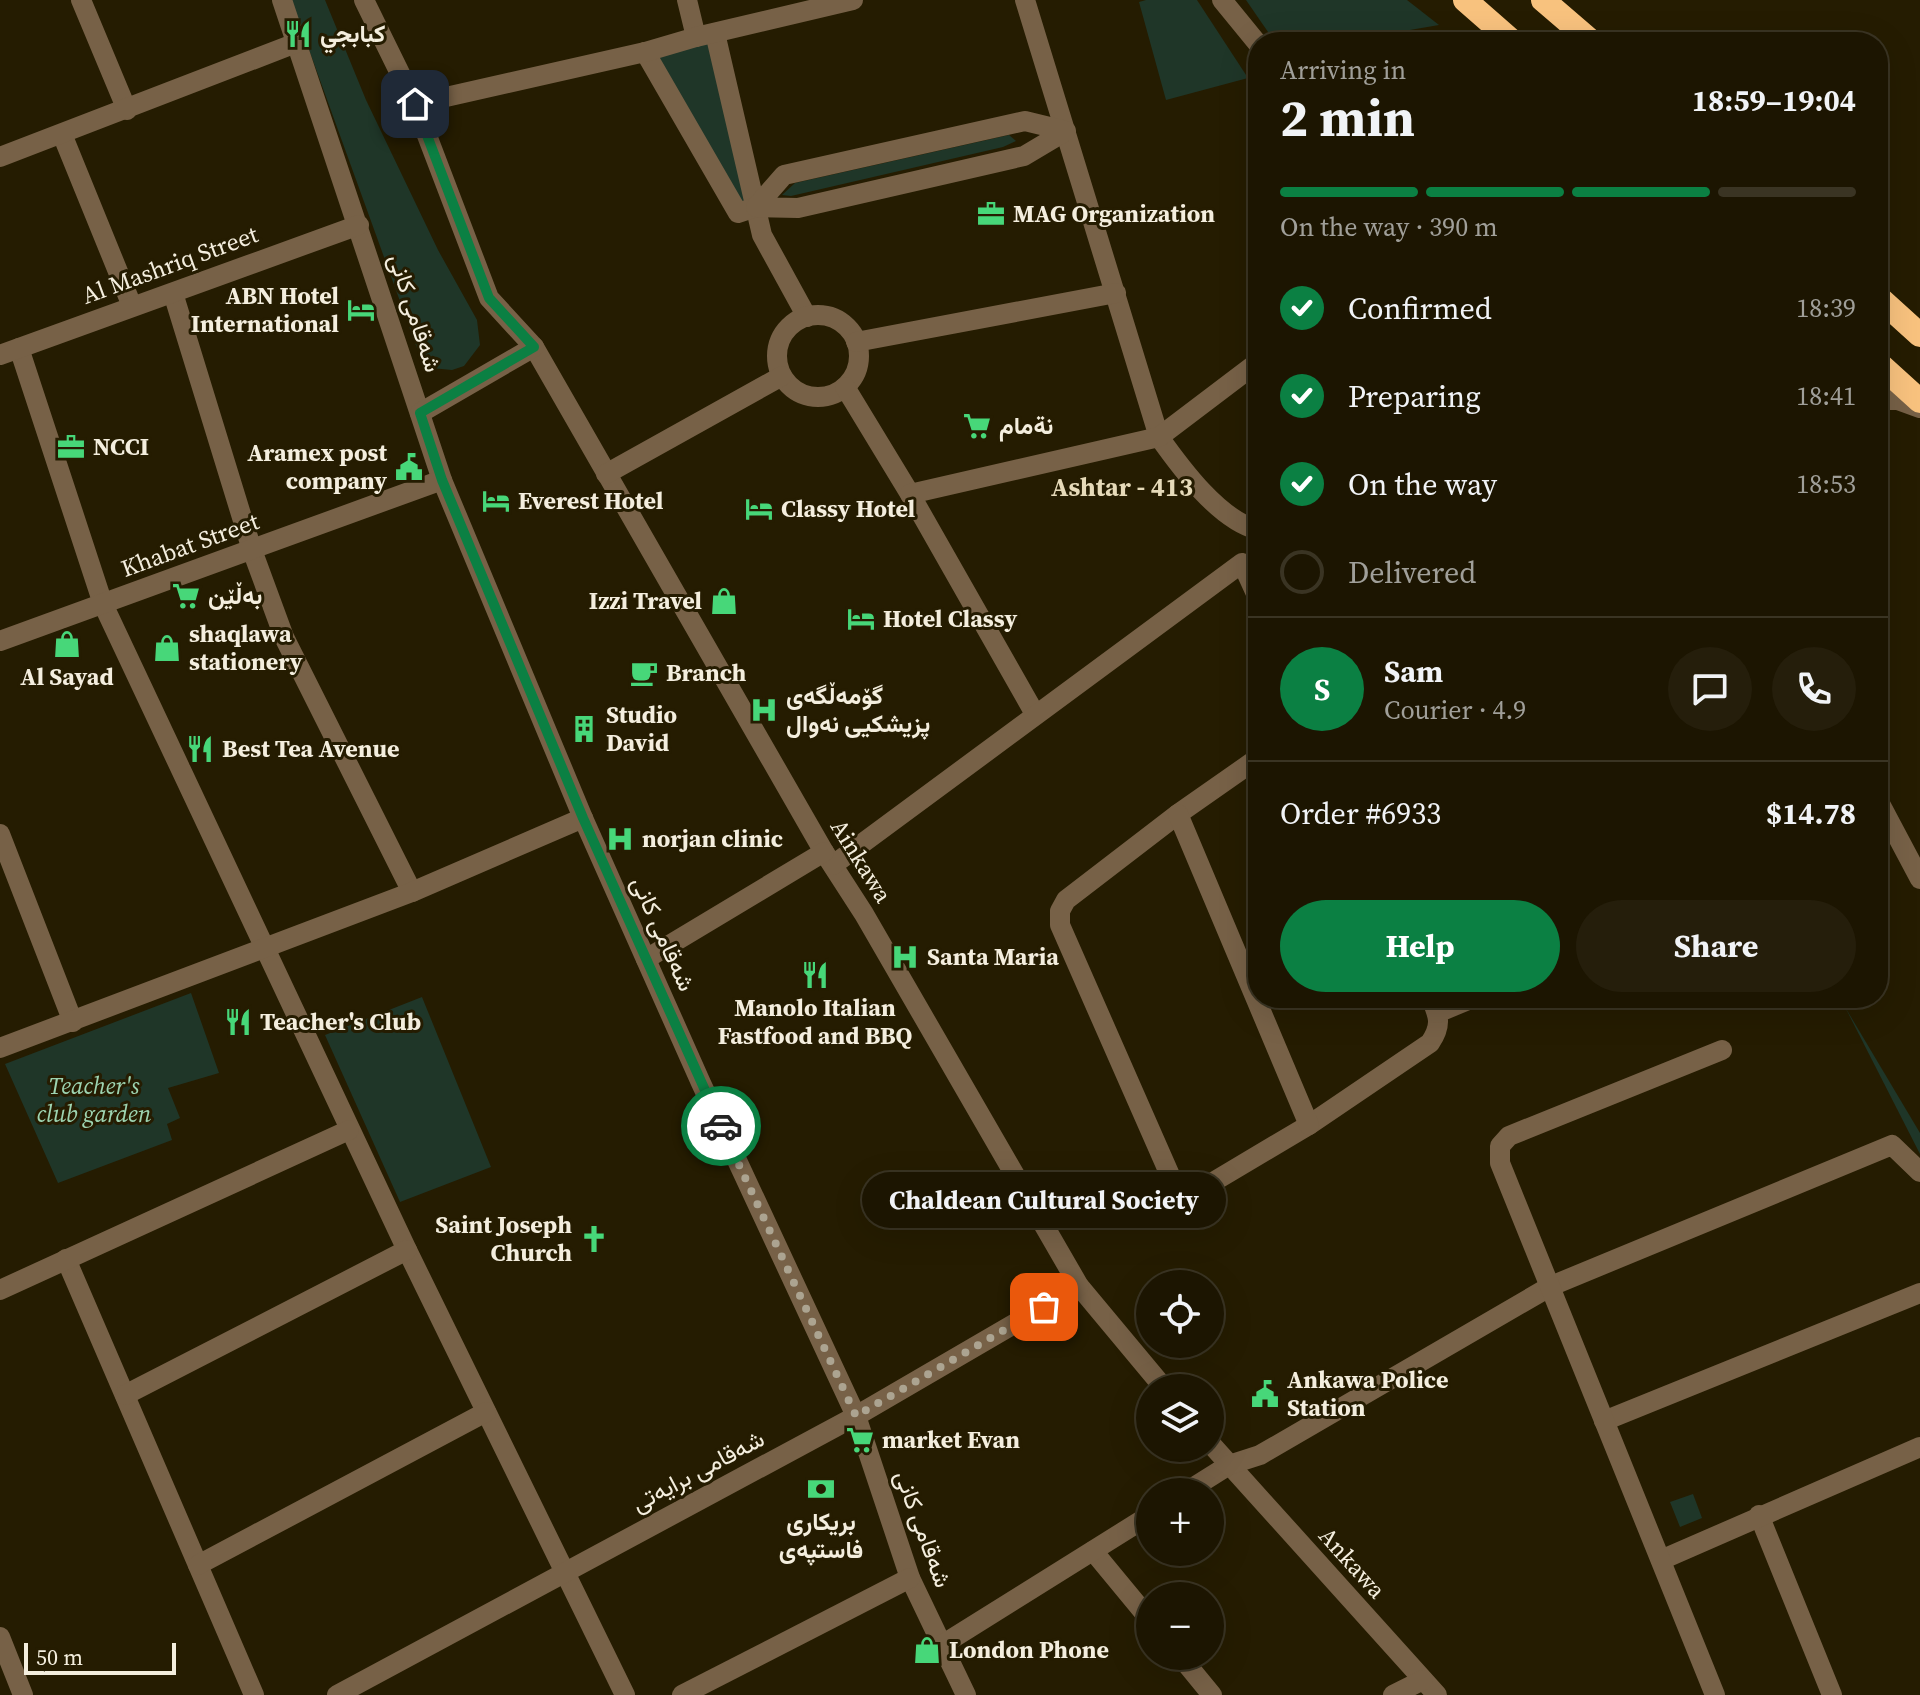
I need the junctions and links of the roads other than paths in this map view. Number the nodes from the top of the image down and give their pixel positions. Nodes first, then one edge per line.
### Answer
1 (81, 0) edge
2 (282, 0) edge
3 (364, 0) edge
4 (687, 0) edge
5 (853, 0) edge
6 (1025, 0) edge
7 (1222, 0) edge
8 (1465, 0) edge
9 (1543, 0) edge
10 (1248, 32) edge
11 (1502, 32) edge
12 (1580, 32) edge
13 (705, 35) junction
14 (296, 43) junction
15 (645, 52) junction
16 (415, 104) junction
17 (127, 110) junction
18 (1066, 131) junction
19 (62, 134) junction
20 (0, 157) edge
21 (756, 207) junction
22 (359, 225) junction
23 (173, 293) junction
24 (1116, 293) junction
25 (132, 306) junction
26 (1888, 306) edge
27 (807, 317) junction
28 (1920, 335) edge
29 (856, 342) junction
30 (534, 347) junction
31 (10, 352) edge
32 (1248, 370) edge
33 (1888, 372) edge
34 (782, 376) junction
35 (845, 387) junction
36 (1888, 400) edge
37 (1920, 401) edge
38 (1920, 408) edge
39 (420, 413) junction
40 (1159, 437) junction
41 (606, 474) junction
42 (442, 480) junction
43 (910, 494) junction
44 (1248, 524) edge
45 (252, 550) junction
46 (1248, 576) edge
47 (103, 604) junction
48 (0, 641) edge
49 (1035, 714) junction
50 (1248, 765) edge
51 (1178, 814) junction
52 (583, 818) junction
53 (1888, 819) edge
54 (0, 834) edge
55 (828, 858) junction
56 (1920, 879) edge
57 (412, 892) junction
58 (265, 950) junction
59 (646, 959) junction
60 (1248, 980) edge
61 (1260, 1008) edge
62 (1434, 1008) edge
63 (73, 1022) junction
64 (0, 1048) edge
65 (1722, 1050) dead end
66 (1309, 1125) junction
67 (349, 1130) junction
68 (1920, 1172) edge
69 (407, 1250) junction
70 (66, 1259) junction
71 (1079, 1286) junction
72 (1551, 1286) junction
73 (0, 1290) edge
74 (1920, 1293) edge
75 (1152, 1374) edge
76 (125, 1395) junction
77 (486, 1412) junction
78 (856, 1416) junction
79 (1604, 1421) junction
80 (1920, 1447) edge
81 (1224, 1459) edge
82 (1229, 1465) junction
83 (1208, 1478) edge
84 (1759, 1515) junction
85 (1136, 1524) edge
86 (1093, 1551) junction
87 (1661, 1560) junction
88 (198, 1565) junction
89 (565, 1572) junction
90 (910, 1578) junction
91 (1136, 1603) edge
92 (0, 1637) edge
93 (942, 1645) junction
94 (1191, 1670) edge
95 (1430, 1688) edge
96 (23, 1695) edge
97 (254, 1695) edge
98 (337, 1695) edge
99 (625, 1695) edge
100 (682, 1695) edge
101 (966, 1695) edge
102 (1212, 1695) edge
103 (1393, 1695) edge
104 (1715, 1695) edge
105 (1832, 1695) edge

1 - 17 street
2 - 14 street, شەقامی کانی
3 - 16 street
4 - 13 street
5 - 13 street
6 - 18 street
7 - 10 street
8 - 11 highway
9 - 12 highway
13 - 15 street
13 - 21 street
14 - 17 street
14 - 22 street, شەقامی کانی
15 - 16 street
15 - 21 street
16 - 30 street
17 - 19 street
18 - 21 street
18 - 21 street
18 - 24 street
19 - 20 street
19 - 25 street
21 - 27 street
22 - 23 street, Al Mashriq Street
22 - 39 street, شەقامی کانی
23 - 25 street, Al Mashriq Street
23 - 45 street
24 - 29 street
24 - 40 street
25 - 31 street, Al Mashriq Street
26 - 28 highway
27 - 29 street
27 - 34 street
29 - 35 street
30 - 39 street
30 - 41 street, Ainkawa
31 - 47 street
32 - 40 street
33 - 37 highway
34 - 35 street
34 - 41 street
35 - 43 street
36 - 38 street
39 - 42 street, شەقامی کانی
40 - 43 street
40 - 44 street
41 - 55 street, Ainkawa
42 - 45 street, Khabat Street
42 - 52 street, شەقامی کانی
43 - 49 street
45 - 47 street, Khabat Street
45 - 57 street
46 - 49 street
47 - 48 street, Khabat Street
47 - 58 street
49 - 55 street
50 - 51 street
51 - 60 street
51 - 66 street
52 - 57 street
52 - 59 street, شەقامی کانی
53 - 56 street
54 - 63 street
55 - 59 street
55 - 71 street, Ainkawa
57 - 58 street
58 - 63 street
58 - 67 street
59 - 78 street, شەقامی کانی
61 - 66 street
62 - 66 street
63 - 64 street
65 - 72 street
67 - 69 street
67 - 70 street
68 - 72 street
69 - 76 street
69 - 77 street
70 - 73 street
70 - 76 street
71 - 75 street, Ainkawa
71 - 78 street, شەقامی برایەتی
72 - 79 street
72 - 82 street
74 - 79 street
76 - 88 street
77 - 88 street
77 - 89 street
78 - 89 street, شەقامی برایەتی
78 - 90 street, شەقامی کانی
79 - 87 street
80 - 84 street
81 - 82 street
82 - 83 street
82 - 95 street, Ankawa
84 - 87 street
84 - 105 street
85 - 86 street
86 - 91 street
86 - 93 street
87 - 104 street
88 - 97 street
89 - 98 street, شەقامی برایەتی
89 - 99 street
90 - 93 street, شەقامی کانی
90 - 100 street
92 - 96 street
93 - 101 street, شەقامی کانی
94 - 102 street
95 - 103 street

